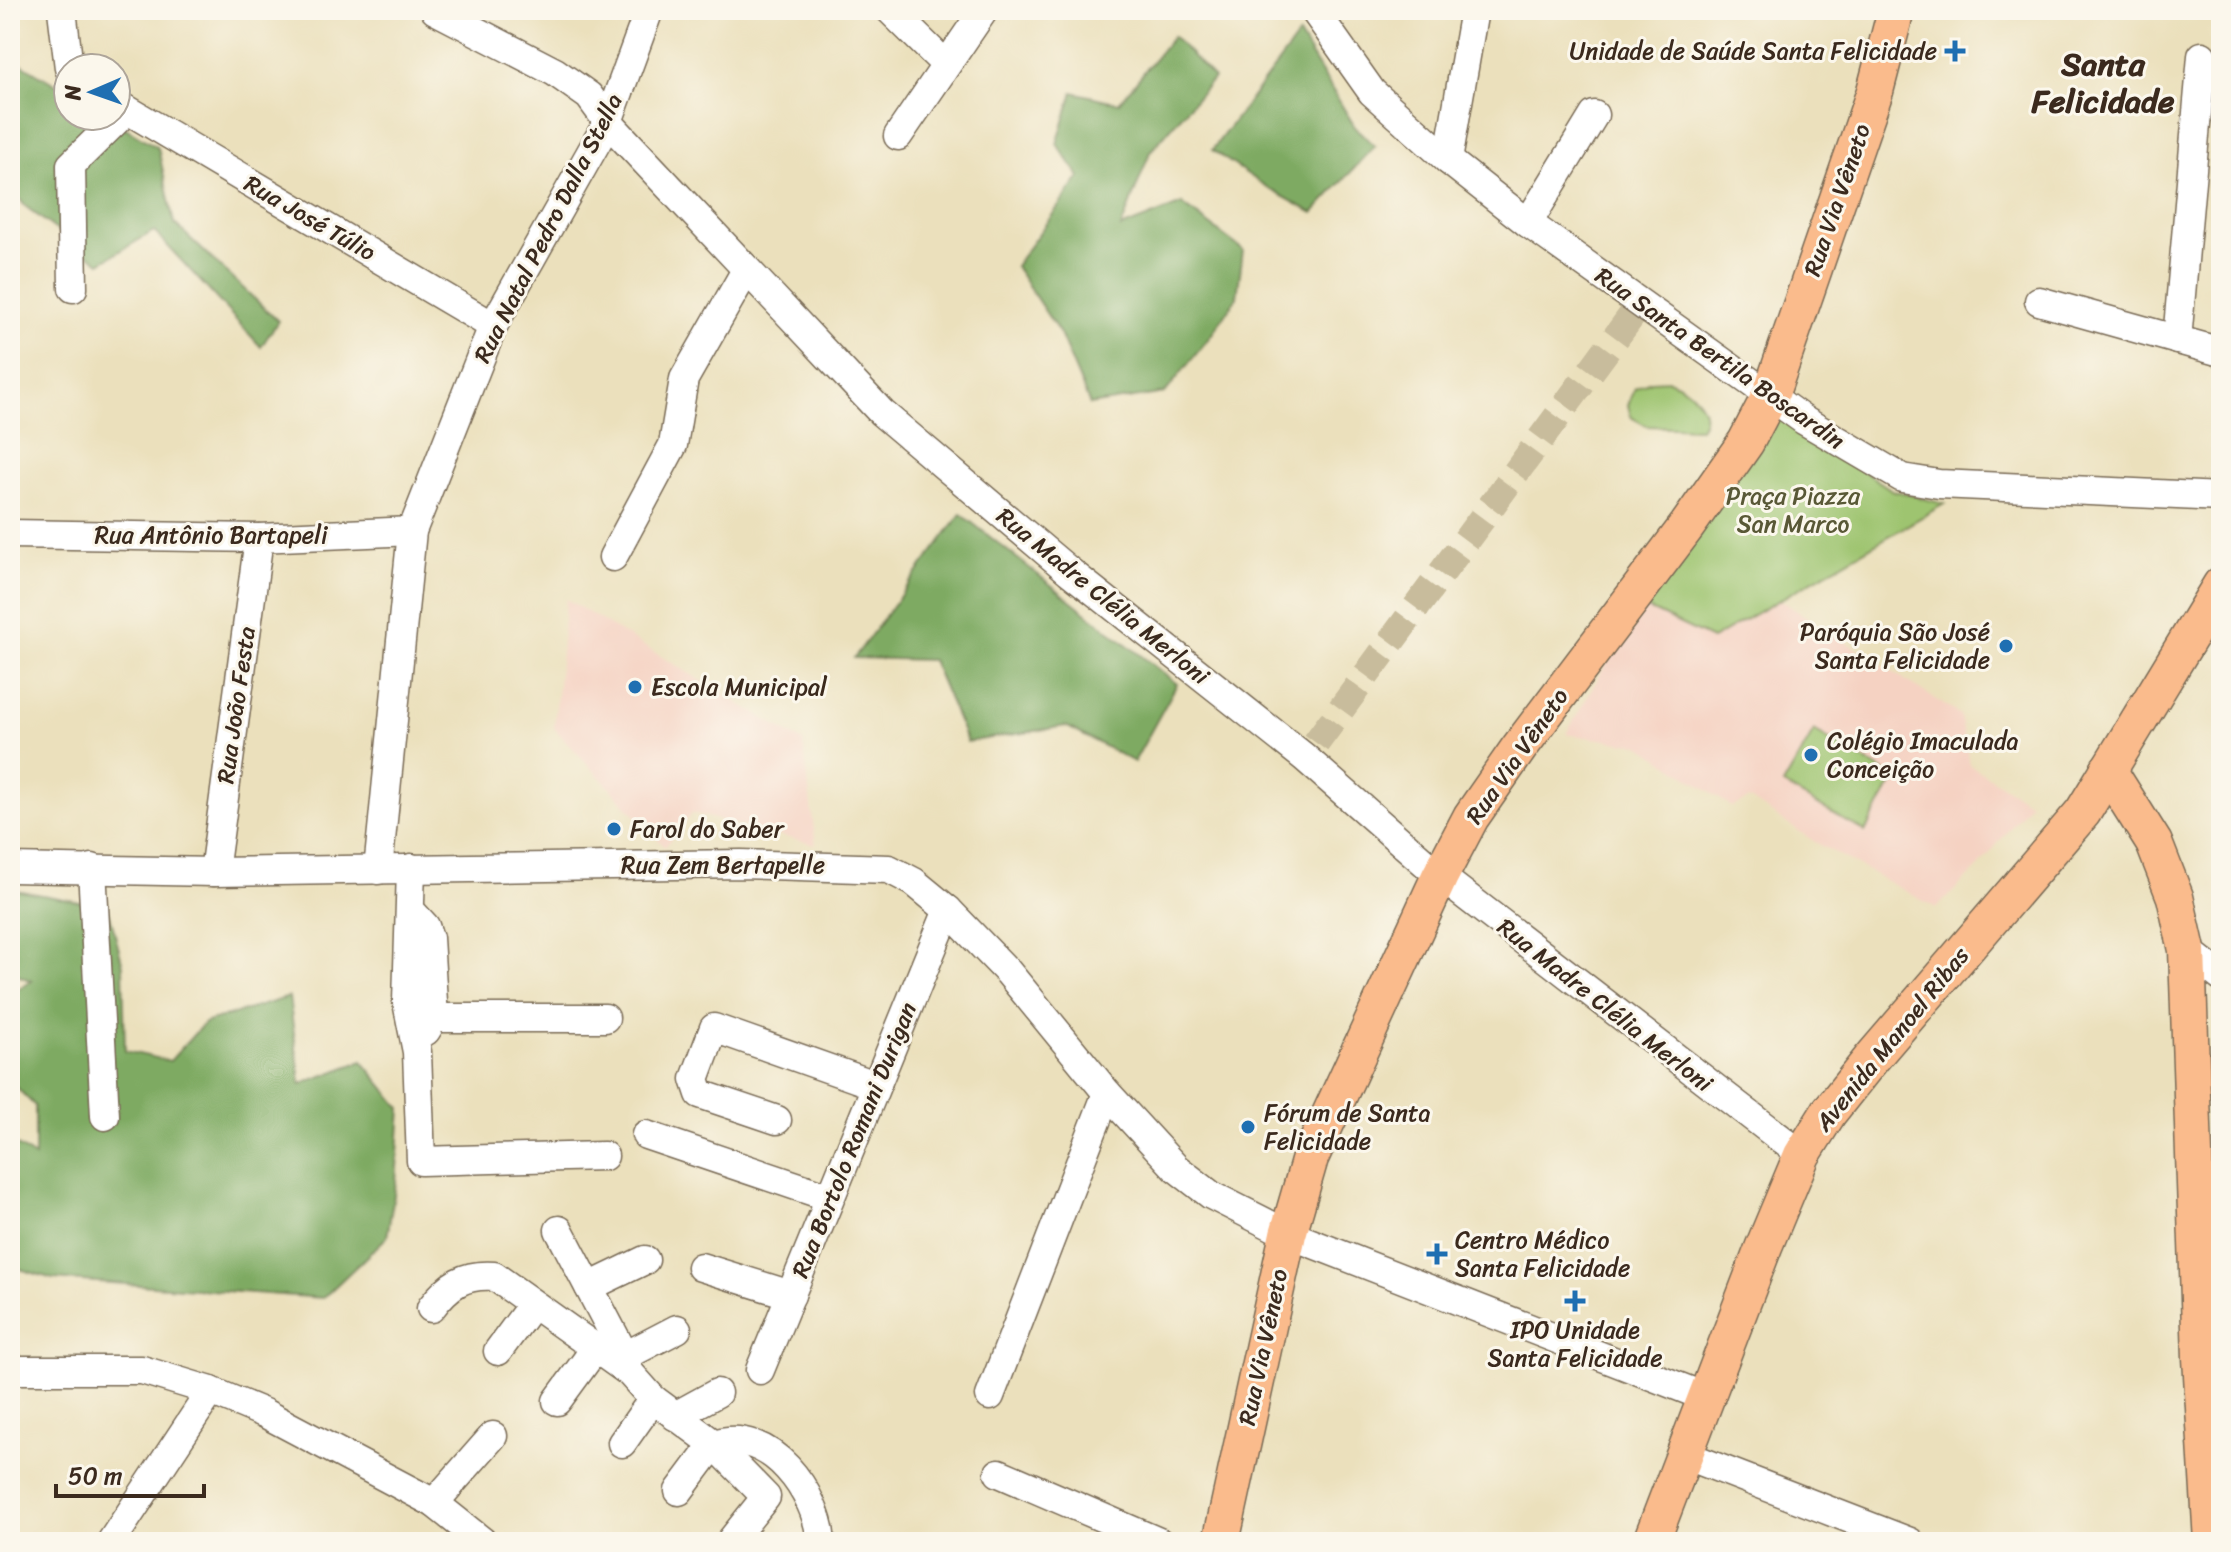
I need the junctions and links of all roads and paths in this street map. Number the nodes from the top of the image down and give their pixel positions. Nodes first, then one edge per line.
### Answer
1 (62, 10) edge
2 (435, 10) edge
3 (649, 10) edge
4 (890, 10) edge
5 (984, 10) edge
6 (1314, 10) edge
7 (1474, 10) edge
8 (1896, 10) edge
9 (67, 52) edge
10 (2202, 56) dead end
11 (946, 65) junction
12 (132, 113) edge
13 (1594, 115) dead end
14 (608, 122) junction
15 (99, 132) edge
16 (898, 136) dead end
17 (1448, 160) junction
18 (1528, 223) junction
19 (745, 272) junction
20 (73, 288) dead end
21 (2039, 301) dead end
22 (493, 326) junction
23 (2177, 340) junction
24 (2221, 352) edge
25 (1770, 396) junction
26 (2221, 497) edge
27 (412, 531) junction
28 (259, 538) junction
29 (11, 539) edge
30 (613, 557) dead end
31 (2221, 585) edge
32 (2108, 770) junction
33 (10, 868) edge
34 (92, 868) junction
35 (411, 868) junction
36 (378, 870) junction
37 (214, 872) junction
38 (1440, 876) junction
39 (948, 910) junction
40 (412, 912) junction
41 (2187, 950) junction
42 (2221, 977) edge
43 (434, 1018) junction
44 (605, 1018) dead end
45 (417, 1052) junction
46 (875, 1085) junction
47 (1107, 1093) junction
48 (105, 1116) dead end
49 (777, 1120) dead end
50 (646, 1135) dead end
51 (1802, 1155) junction
52 (604, 1156) dead end
53 (829, 1197) junction
54 (559, 1230) dead end
55 (1288, 1234) junction
56 (645, 1260) dead end
57 (701, 1267) dead end
58 (589, 1287) junction
59 (791, 1295) junction
60 (532, 1305) junction
61 (431, 1308) dead end
62 (677, 1329) dead end
63 (595, 1349) junction
64 (498, 1351) dead end
65 (2211, 1358) edge
66 (627, 1364) junction
67 (10, 1370) edge
68 (760, 1370) dead end
69 (211, 1391) junction
70 (717, 1393) dead end
71 (990, 1396) dead end
72 (1708, 1398) junction
73 (557, 1401) dead end
74 (664, 1408) junction
75 (493, 1436) dead end
76 (622, 1443) dead end
77 (714, 1444) junction
78 (1685, 1455) junction
79 (999, 1473) dead end
80 (679, 1491) dead end
81 (434, 1503) junction
82 (111, 1542) edge
83 (483, 1542) edge
84 (730, 1542) edge
85 (821, 1542) edge
86 (1159, 1542) edge
87 (1221, 1542) edge
88 (1651, 1542) edge
89 (1910, 1542) edge
90 (2212, 1542) edge

1 - 9 street
2 - 14 street, Rua Madre Clélia Merloni
3 - 14 street, Rua Natal Pedro Dalla Stella
4 - 11 street
5 - 11 street
6 - 17 street, Rua Santa Bertila Boscardin
7 - 17 street
8 - 25 main road, Rua Via Vêneto
10 - 23 street
11 - 16 street
12 - 22 street, Rua José Túlio
13 - 18 street
14 - 19 street, Rua Madre Clélia Merloni
14 - 22 street, Rua Natal Pedro Dalla Stella
15 - 20 street
17 - 18 street, Rua Santa Bertila Boscardin
18 - 25 street, Rua Santa Bertila Boscardin
19 - 30 street
19 - 38 street, Rua Madre Clélia Merloni
21 - 23 street
22 - 27 street, Rua Natal Pedro Dalla Stella
23 - 24 street
25 - 26 street, Rua Santa Bertila Boscardin
25 - 38 main road, Rua Via Vêneto
27 - 28 street, Rua Antônio Bartapeli
27 - 36 street, Rua Natal Pedro Dalla Stella
28 - 29 street, Rua Antônio Bartapeli
28 - 37 street, Rua João Festa
31 - 32 main road, Avenida Manoel Ribas
32 - 41 main road
32 - 51 main road, Avenida Manoel Ribas
33 - 34 street, Rua Zem Bertapelle
34 - 37 street, Rua Zem Bertapelle
34 - 48 street
35 - 36 street, Rua Zem Bertapelle
35 - 39 street, Rua Zem Bertapelle
35 - 40 street
36 - 37 street, Rua Zem Bertapelle
38 - 51 street, Rua Madre Clélia Merloni
38 - 55 main road, Rua Via Vêneto
39 - 46 street, Rua Bortolo Romani Durigan
39 - 47 street, Rua Zem Bertapelle
40 - 43 street
40 - 45 street
41 - 42 street
41 - 65 main road
43 - 44 street
43 - 45 street
45 - 52 street
46 - 49 street
46 - 53 street, Rua Bortolo Romani Durigan
47 - 55 street, Rua Zem Bertapelle
47 - 71 street
50 - 53 street
51 - 72 main road, Avenida Manoel Ribas
53 - 59 street, Rua Bortolo Romani Durigan
54 - 58 street
55 - 72 street, Rua Zem Bertapelle
55 - 87 main road, Rua Via Vêneto
56 - 58 street
57 - 59 street
58 - 66 street
59 - 68 street, Rua Bortolo Romani Durigan
60 - 61 street
60 - 63 street
60 - 64 street
62 - 66 street
63 - 66 street
63 - 73 street
65 - 90 main road
66 - 74 street
67 - 69 street
69 - 81 street
69 - 82 street
70 - 74 street
72 - 78 main road, Avenida Manoel Ribas
74 - 76 street
74 - 77 street
75 - 81 street
77 - 80 street
77 - 84 street
77 - 85 street
78 - 88 main road, Avenida Manoel Ribas
78 - 89 street
79 - 86 street
81 - 83 street

